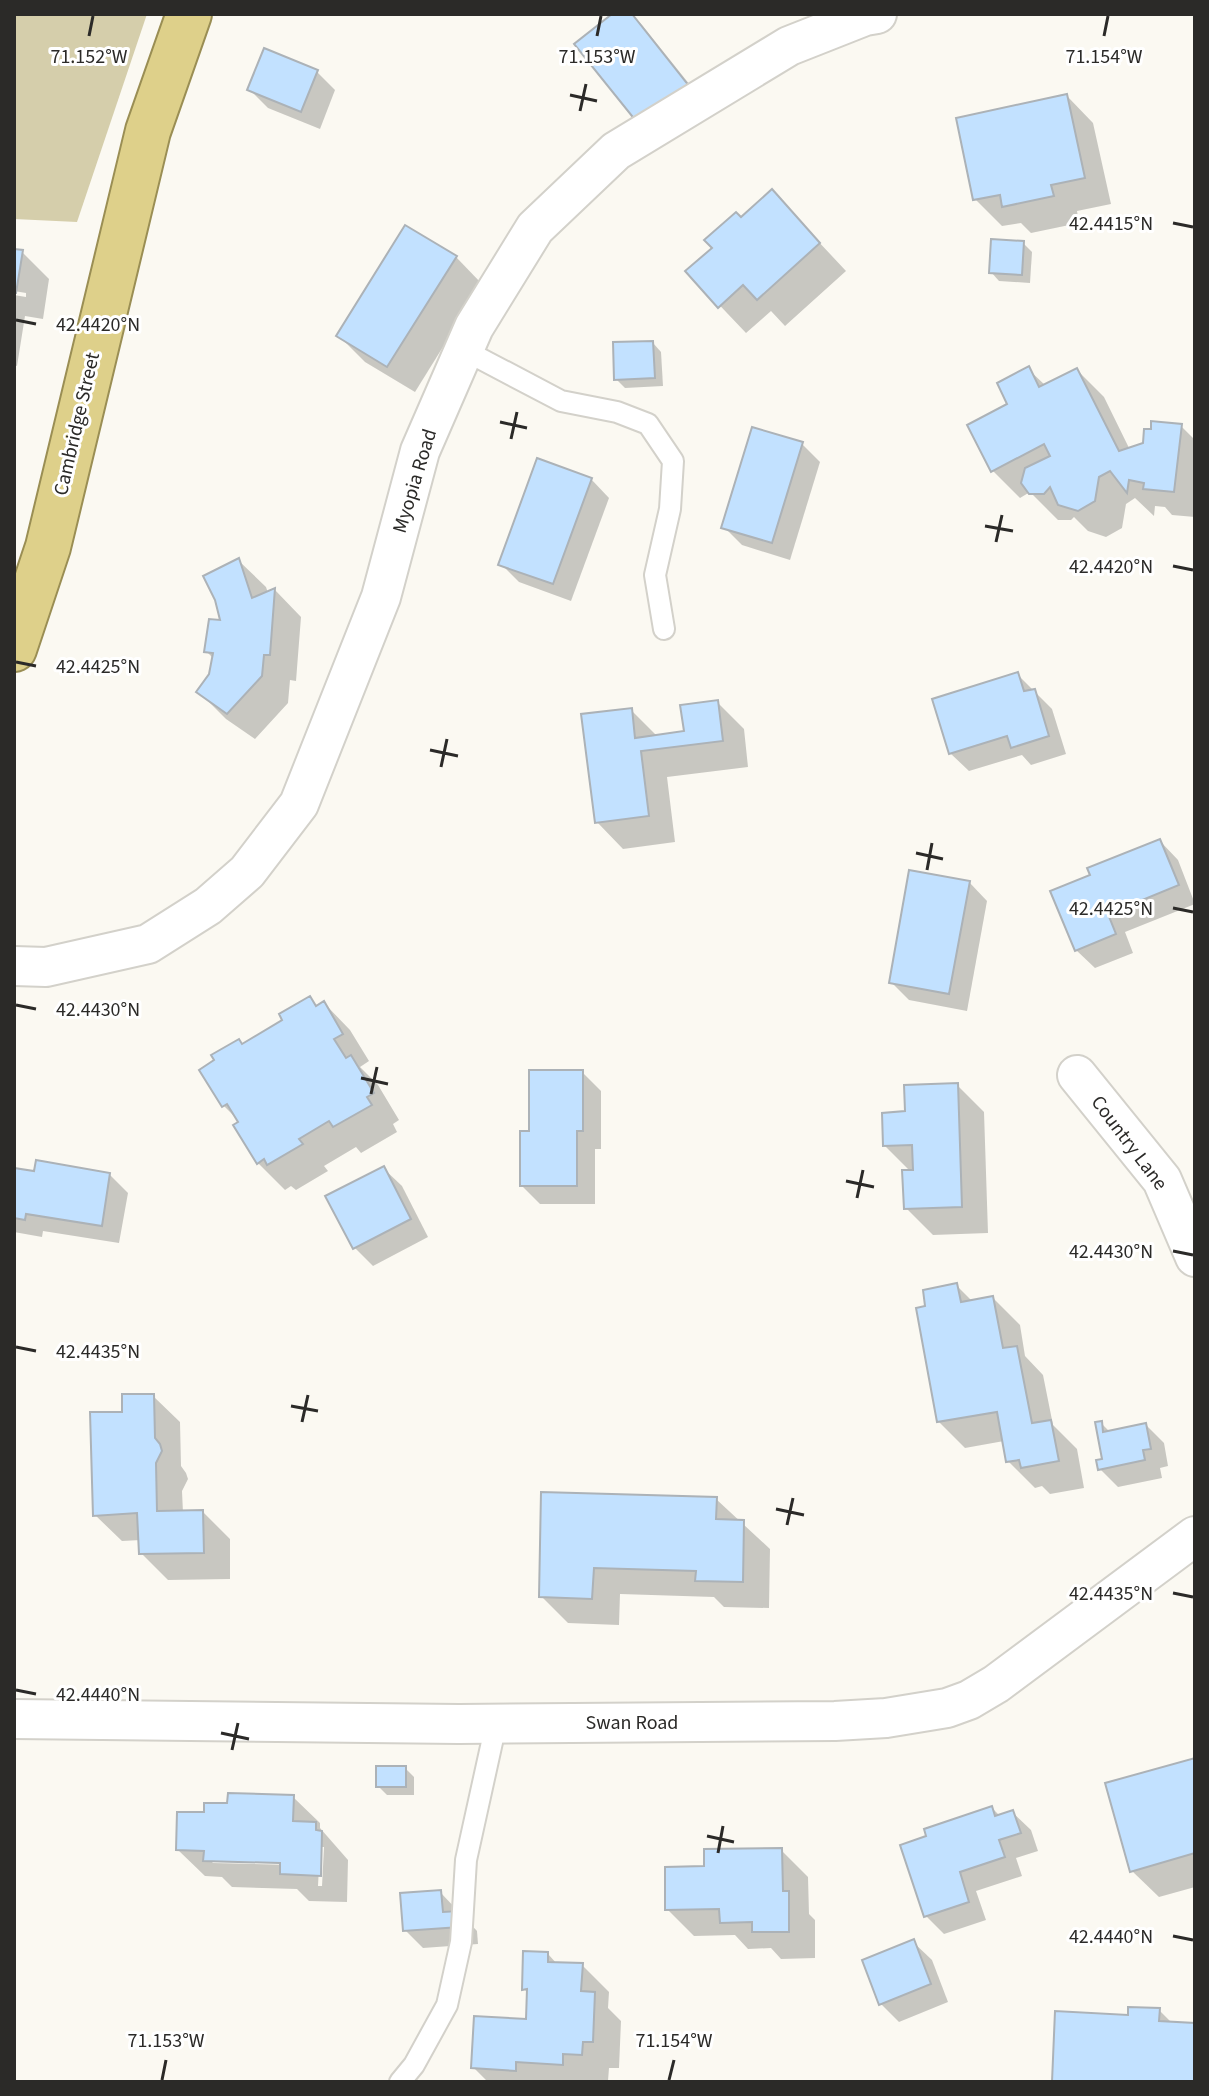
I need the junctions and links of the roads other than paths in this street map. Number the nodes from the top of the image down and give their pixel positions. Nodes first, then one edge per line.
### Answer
1 (189, 14) edge
2 (877, 14) edge
3 (464, 350) junction
4 (664, 629) dead end
5 (14, 649) edge
6 (14, 966) edge
7 (1077, 1075) dead end
8 (1195, 1257) edge
9 (1195, 1536) edge
10 (14, 1719) edge
11 (496, 1724) junction
12 (400, 2082) edge

1 - 5 highway, Cambridge Street
2 - 3 street, Myopia Road
3 - 4 lane
3 - 6 street, Myopia Road
7 - 8 street, Country Lane
9 - 11 street, Swan Road
10 - 11 street, Swan Road
11 - 12 lane

